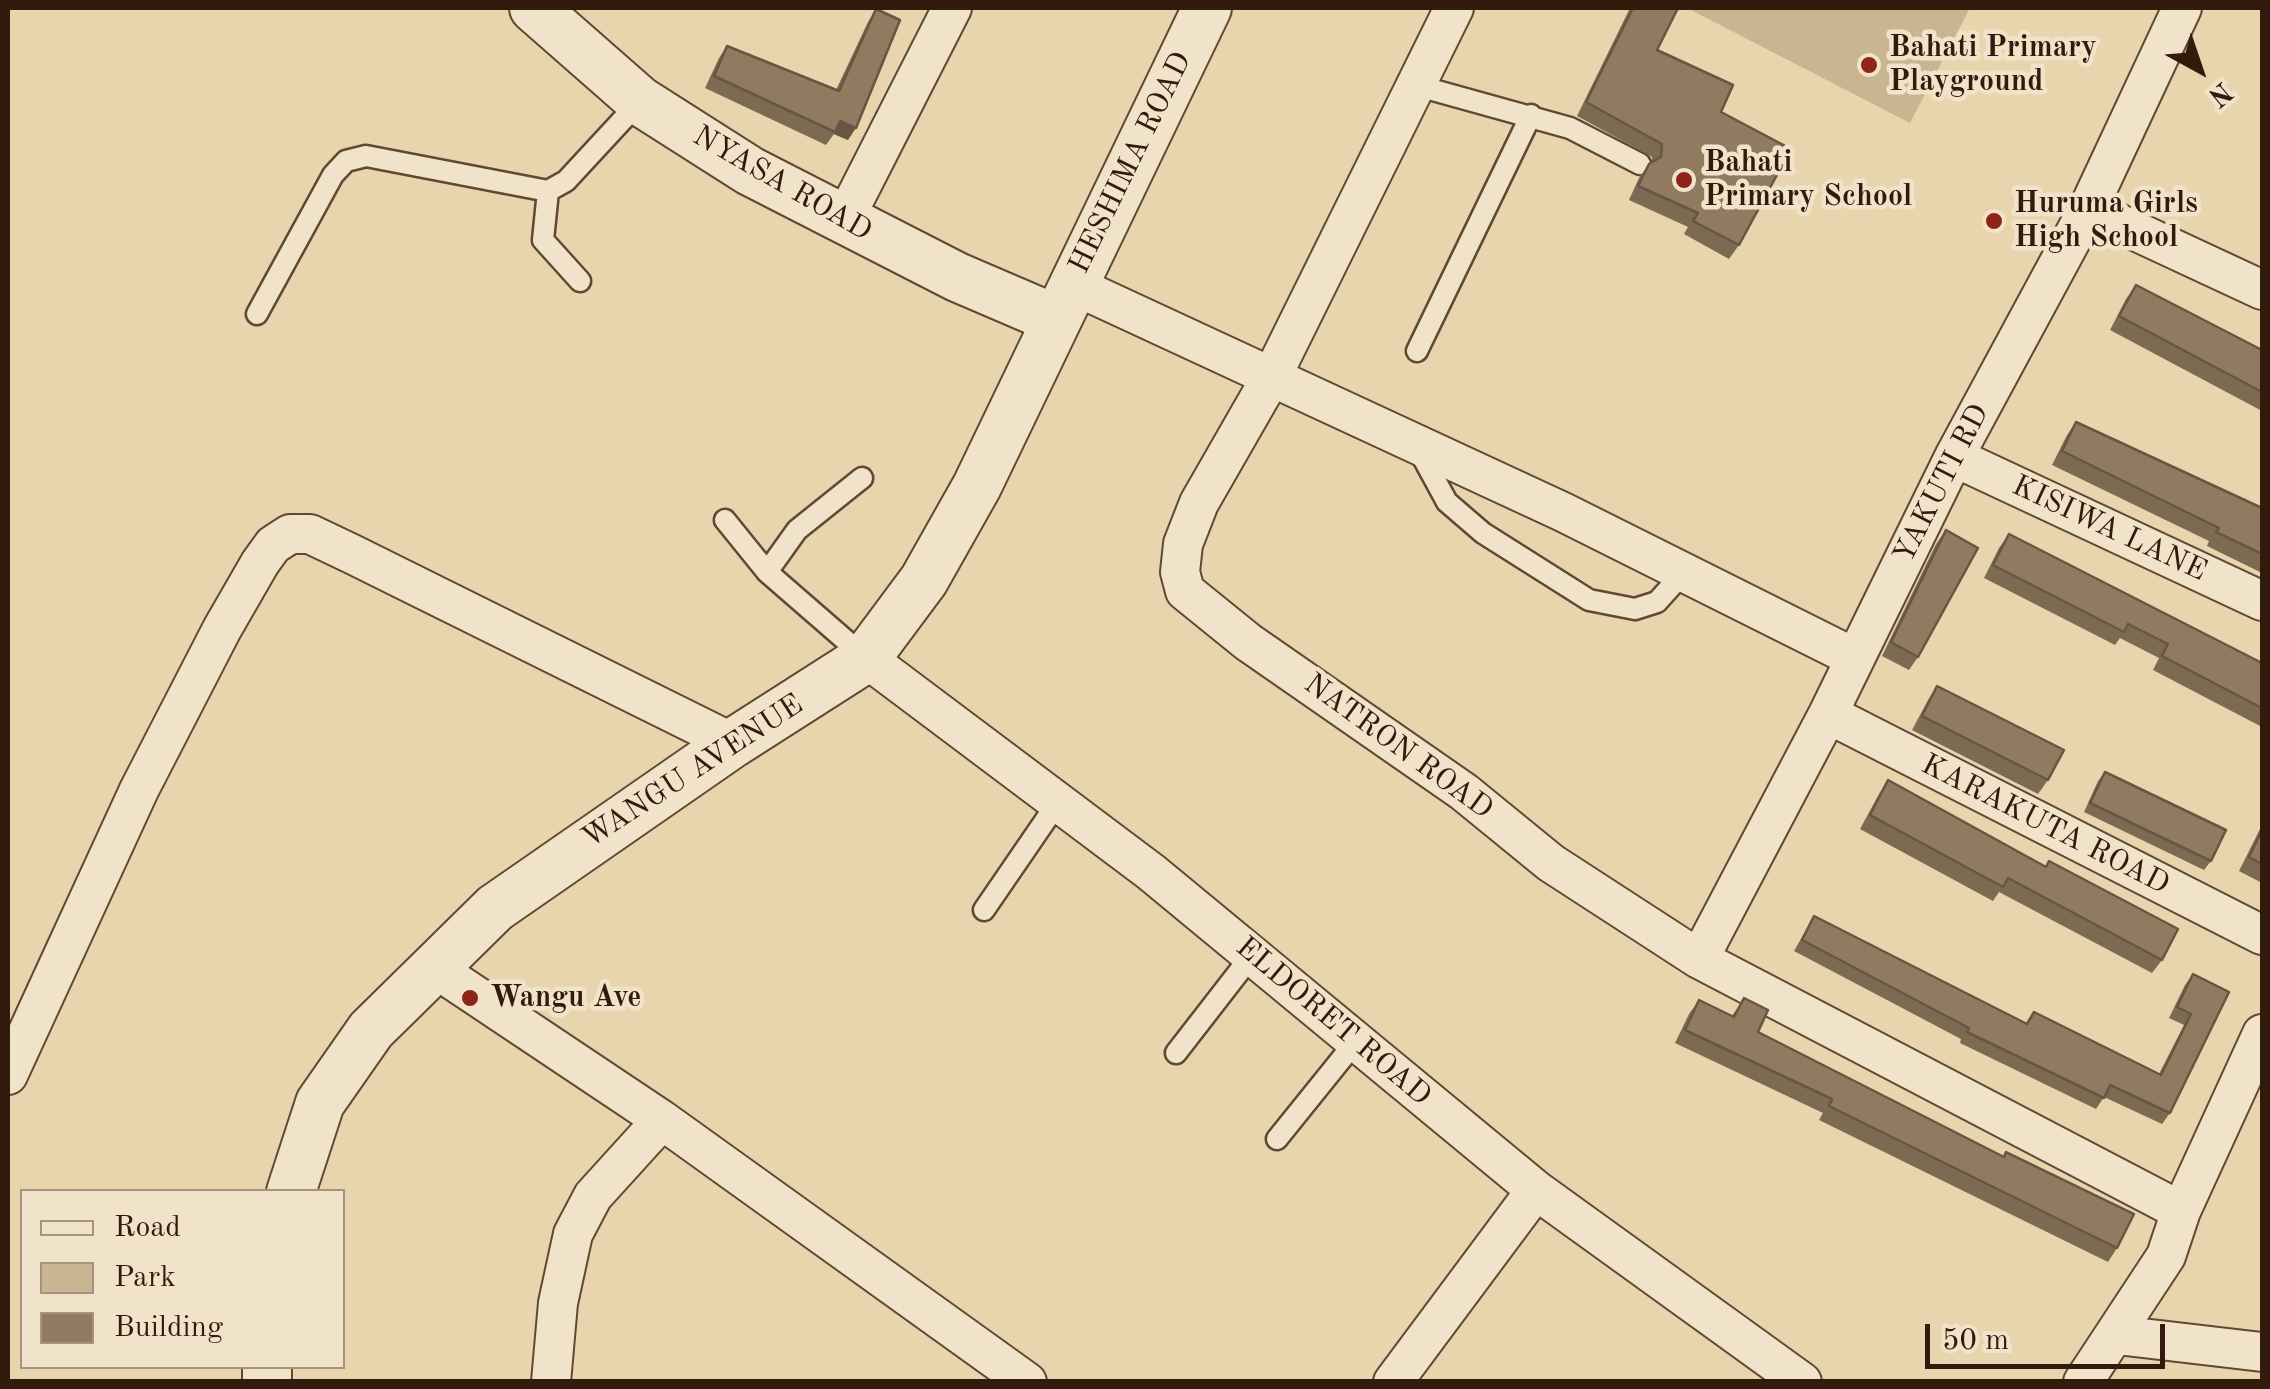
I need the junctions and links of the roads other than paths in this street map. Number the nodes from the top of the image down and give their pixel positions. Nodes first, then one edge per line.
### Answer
1 (534, 8) edge
2 (952, 8) edge
3 (1207, 8) edge
4 (1454, 8) edge
5 (2182, 8) edge
6 (1415, 85) junction
7 (640, 101) junction
8 (1531, 115) junction
9 (1640, 164) dead end
10 (548, 191) junction
11 (2088, 209) junction
12 (842, 222) junction
13 (580, 281) dead end
14 (2262, 290) edge
15 (1063, 302) junction
16 (257, 314) dead end
17 (1417, 351) dead end
18 (1273, 374) junction
19 (1414, 442) junction
20 (1954, 457) junction
21 (862, 478) dead end
22 (725, 520) dead end
23 (767, 572) junction
24 (1684, 572) junction
25 (2262, 601) edge
26 (866, 658) junction
27 (1855, 658) junction
28 (1828, 714) junction
29 (733, 742) junction
30 (1058, 802) junction
31 (984, 910) dead end
32 (2262, 935) edge
33 (1252, 955) junction
34 (1700, 959) junction
35 (434, 967) junction
36 (2262, 1034) edge
37 (1356, 1041) junction
38 (1176, 1053) dead end
39 (8, 1075) edge
40 (662, 1120) junction
41 (1276, 1139) dead end
42 (293, 1189) edge
43 (1536, 1190) junction
44 (2182, 1211) junction
45 (2116, 1335) junction
46 (2257, 1338) edge
47 (552, 1382) edge
48 (1026, 1382) edge
49 (1393, 1382) edge
50 (1802, 1382) edge
51 (2083, 1382) edge

1 - 7 street, NYASA ROAD
2 - 12 street
3 - 15 street, HESHIMA ROAD
4 - 6 street, NATRON ROAD
5 - 11 street, YAKUTI RD
6 - 8 lane
6 - 18 street, NATRON ROAD
7 - 10 lane
7 - 12 street, NYASA ROAD
8 - 9 lane
8 - 17 lane
10 - 13 lane
10 - 16 lane
11 - 14 street
11 - 20 street, YAKUTI RD
12 - 15 street, NYASA ROAD
15 - 18 street
15 - 26 street, WANGU AVENUE
18 - 19 street
18 - 34 street, NATRON ROAD
19 - 24 street
19 - 24 lane
20 - 25 street, KISIWA LANE
20 - 27 street, YAKUTI RD
21 - 23 lane
22 - 23 lane
23 - 26 lane
24 - 27 street
26 - 29 street, WANGU AVENUE
26 - 30 street, ELDORET ROAD
27 - 28 street, YAKUTI RD
28 - 32 street, KARAKUTA ROAD
28 - 34 street, YAKUTI RD
29 - 35 street, WANGU AVENUE
29 - 39 street
30 - 31 lane
30 - 33 street, ELDORET ROAD
33 - 37 street, ELDORET ROAD
33 - 38 lane
34 - 44 street, NATRON ROAD
35 - 40 street
35 - 42 street, WANGU AVENUE
36 - 44 street
37 - 41 lane
37 - 43 street, ELDORET ROAD
40 - 47 street
40 - 48 street
43 - 49 street
43 - 50 street, ELDORET ROAD
44 - 45 street
45 - 46 street
45 - 51 street

